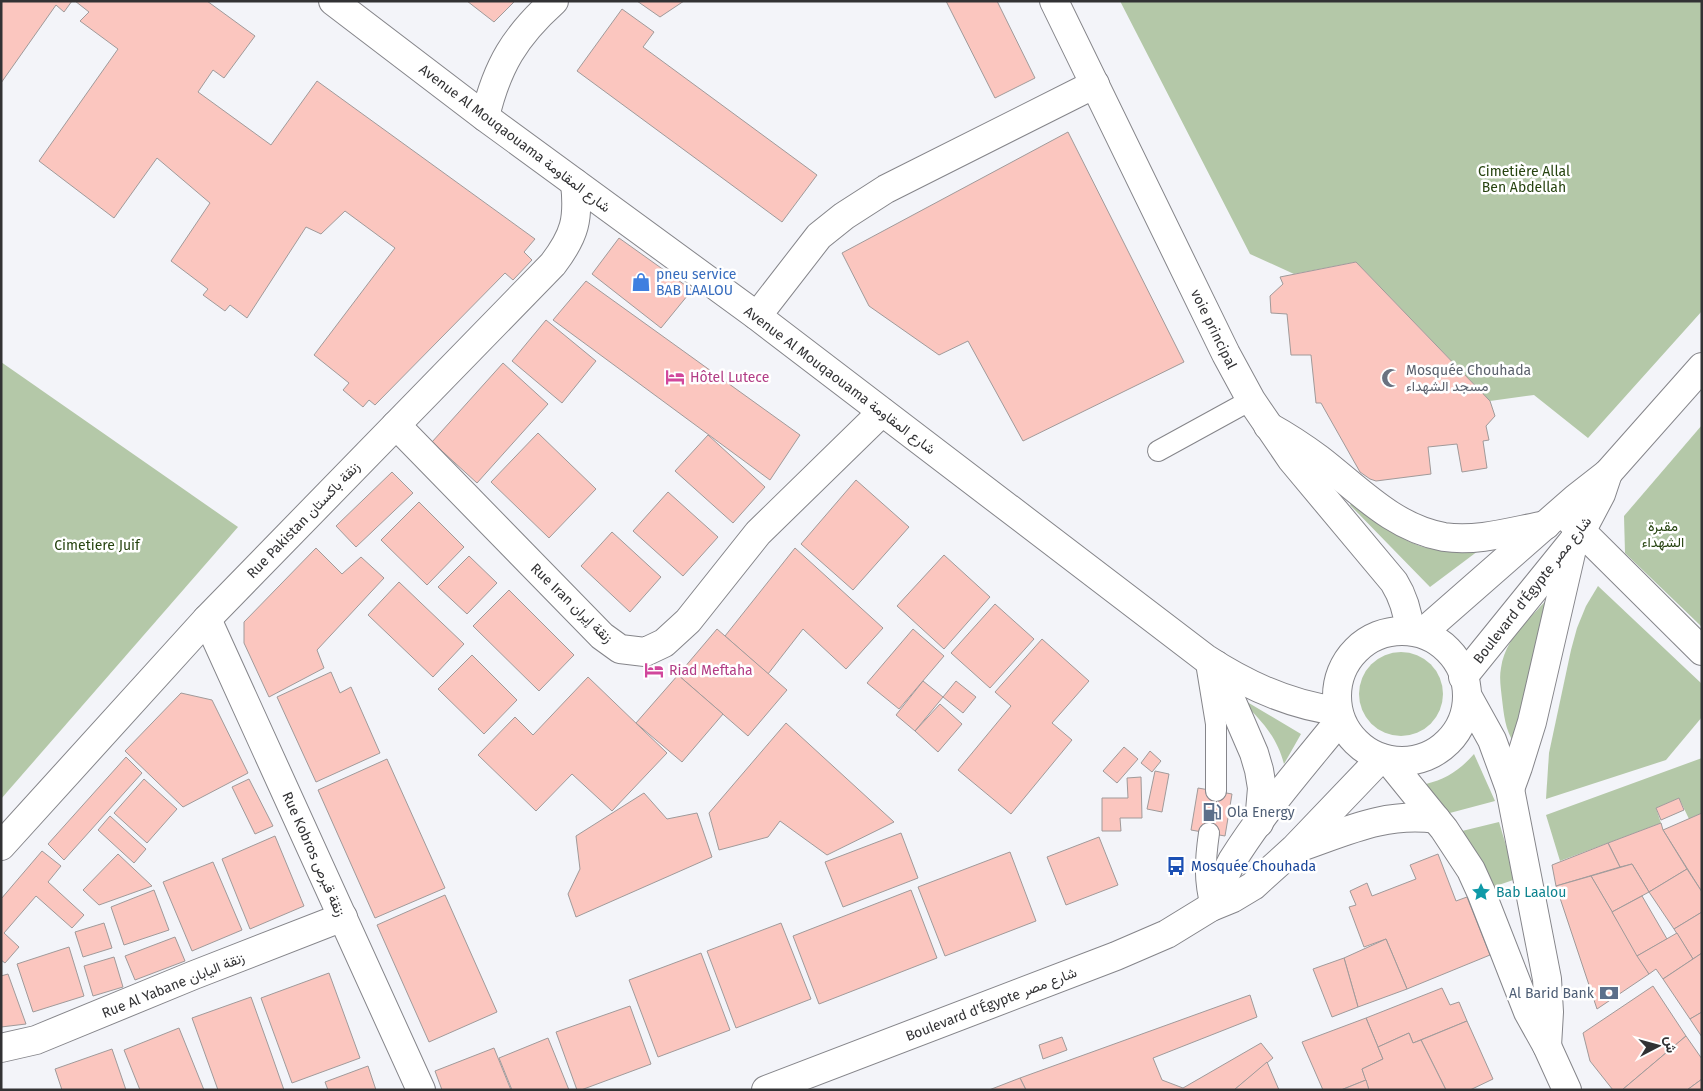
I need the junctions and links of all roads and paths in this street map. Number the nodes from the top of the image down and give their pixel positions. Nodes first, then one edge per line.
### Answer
1 (333, 1) edge
2 (554, 1) edge
3 (1054, 1) edge
4 (1095, 84) junction
5 (484, 117) junction
6 (575, 183) junction
7 (757, 316) junction
8 (1702, 367) edge
9 (1251, 400) junction
10 (882, 412) junction
11 (396, 425) junction
12 (1268, 426) junction
13 (1158, 451) dead end
14 (1608, 473) junction
15 (1555, 518) junction
16 (1578, 535) junction
17 (207, 619) junction
18 (1416, 632) junction
19 (1702, 651) edge
20 (1210, 662) junction
21 (1465, 686) junction
22 (1339, 715) junction
23 (1384, 759) junction
24 (1510, 789) junction
25 (1216, 791) dead end
26 (1436, 819) junction
27 (1259, 823) junction
28 (1209, 833) dead end
29 (1, 846) edge
30 (1294, 849) junction
31 (1211, 907) junction
32 (343, 917) junction
33 (1547, 1046) junction
34 (1, 1048) edge
35 (421, 1090) edge
36 (766, 1090) edge
37 (1567, 1090) edge

1 - 5 street, Avenue Al Mouqaouama شارع المقاومة
2 - 5 street
3 - 4 street, voie principal
4 - 7 street
4 - 9 street, voie principal
5 - 6 street, Avenue Al Mouqaouama شارع المقاومة
6 - 7 street, Avenue Al Mouqaouama شارع المقاومة
6 - 11 street, Rue Pakistan زنقة باكستان
7 - 10 street, Avenue Al Mouqaouama شارع المقاومة
8 - 14 street, Boulevard d'Égypte شارع مصر
9 - 12 street, voie principal
9 - 13 lane
10 - 11 street, Rue Iran زنقة إيران
10 - 20 street, Avenue Al Mouqaouama شارع المقاومة
11 - 17 street, Rue Pakistan زنقة باكستان
12 - 15 street
12 - 18 street, voie principal
14 - 15 street, Boulevard d'Égypte شارع مصر
14 - 16 street, Boulevard d'Égypte شارع مصر
15 - 16 street
15 - 18 street, Boulevard d'Égypte شارع مصر
16 - 19 street
16 - 21 street, Boulevard d'Égypte شارع مصر
16 - 24 street
17 - 29 street, Rue Pakistan زنقة باكستان
17 - 32 street, Rue Kobros زنقة قبرص
18 - 21 street, Boulevard d'Égypte شارع مصر
18 - 22 street, Boulevard d'Égypte شارع مصر
20 - 22 street, Avenue Al Mouqaouama شارع المقاومة
20 - 25 lane
20 - 27 street
21 - 23 street, Boulevard d'Égypte شارع مصر
21 - 24 street
22 - 23 street, Boulevard d'Égypte شارع مصر
22 - 27 street
23 - 26 street
23 - 30 street, Boulevard d'Égypte شارع مصر
24 - 33 street
26 - 30 street
26 - 33 street
27 - 31 street
28 - 31 lane
30 - 31 street, Boulevard d'Égypte شارع مصر
31 - 36 street, Boulevard d'Égypte شارع مصر
32 - 34 street, Rue Al Yabane زنقة اليابان
32 - 35 street, Rue Kobros زنقة قبرص
33 - 37 street

